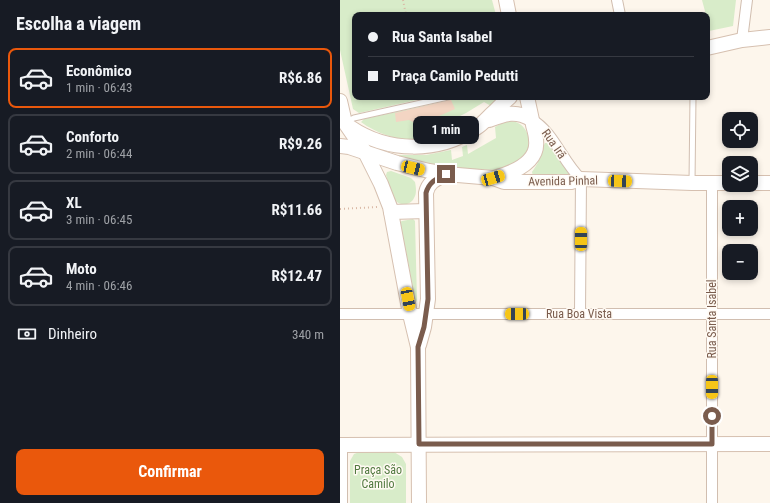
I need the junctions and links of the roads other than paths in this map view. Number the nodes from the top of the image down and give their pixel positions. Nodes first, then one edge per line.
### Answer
1 (506, 0) edge
2 (617, 0) edge
3 (748, 0) edge
4 (508, 12) edge
5 (619, 12) edge
6 (770, 37) edge
7 (742, 40) junction
8 (710, 47) edge
9 (435, 100) edge
10 (507, 100) edge
11 (528, 100) edge
12 (692, 100) edge
13 (340, 101) edge
14 (531, 119) junction
15 (484, 122) junction
16 (342, 123) edge
17 (340, 146) edge
18 (365, 152) junction
19 (446, 174) junction
20 (493, 178) junction
21 (581, 179) junction
22 (692, 183) junction
23 (712, 183) junction
24 (722, 183) edge
25 (758, 183) edge
26 (770, 183) edge
27 (390, 210) junction
28 (426, 211) junction
29 (340, 314) edge
30 (410, 314) junction
31 (426, 314) junction
32 (580, 314) junction
33 (712, 314) junction
34 (770, 314) edge
35 (418, 347) junction
36 (419, 444) junction
37 (712, 444) junction
38 (770, 444) edge
39 (341, 445) edge
40 (342, 503) edge
41 (419, 503) edge
42 (712, 503) edge

1 - 4 main road
2 - 5 street
3 - 7 street
6 - 7 main road
7 - 8 main road
9 - 16 lane
10 - 15 main road
11 - 14 main road
12 - 22 lane
13 - 16 main road
14 - 15 main road
14 - 20 main road
14 - 21 street, Rua Irã
15 - 16 main road
16 - 18 main road
17 - 18 main road, Avenida Pinhal
18 - 19 main road, Avenida Pinhal
18 - 27 main road
19 - 20 main road, Avenida Pinhal
19 - 28 main road
20 - 21 main road, Avenida Pinhal
21 - 22 main road, Avenida Pinhal
21 - 32 street
22 - 23 main road, Avenida Pinhal
23 - 24 main road, Avenida Pinhal
23 - 33 street, Rua Santa Isabel
25 - 26 main road
27 - 28 main road
27 - 30 main road
28 - 31 main road
29 - 30 street, Rua Boa Vista
30 - 31 street, Rua Boa Vista
30 - 35 main road
31 - 32 street, Rua Boa Vista
31 - 35 main road
32 - 33 street, Rua Boa Vista
33 - 34 street, Rua Boa Vista
33 - 37 street, Rua Santa Isabel
35 - 36 main road
36 - 37 main road
36 - 39 main road
36 - 41 main road
37 - 38 main road
37 - 42 street, Rua Santa Isabel
39 - 40 street

